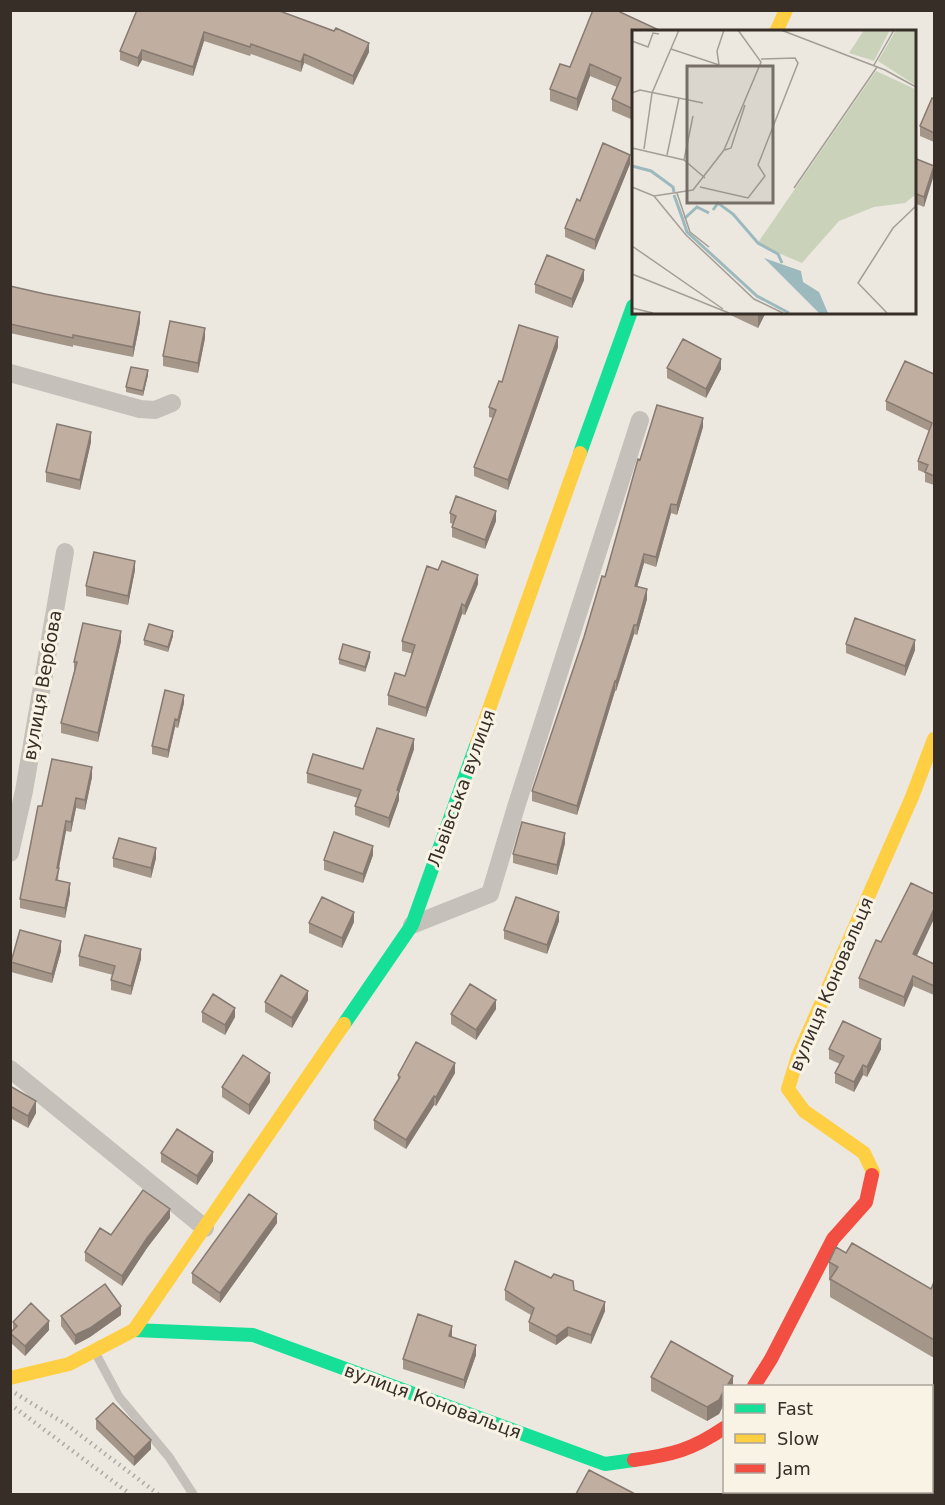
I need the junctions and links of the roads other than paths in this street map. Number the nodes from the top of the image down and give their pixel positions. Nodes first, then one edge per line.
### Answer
1 (786, 10) edge
2 (777, 30) edge
3 (632, 309) edge
4 (10, 373) edge
5 (172, 403) dead end
6 (640, 420) dead end
7 (65, 552) dead end
8 (934, 739) edge
9 (10, 854) edge
10 (412, 925) junction
11 (10, 1069) edge
12 (205, 1228) junction
13 (134, 1330) junction
14 (95, 1352) junction
15 (10, 1378) edge
16 (755, 1385) edge
17 (723, 1429) edge
18 (193, 1494) edge

1 - 2 street
3 - 10 street, Львівська вулиця
4 - 5 street
6 - 10 street
7 - 9 street, вулиця Вербова
8 - 16 street, вулиця Коновальця
10 - 12 street, Львівська вулиця
11 - 12 street
12 - 13 street, Львівська вулиця
13 - 14 street
13 - 17 street, вулиця Коновальця
14 - 15 street
14 - 18 lane

